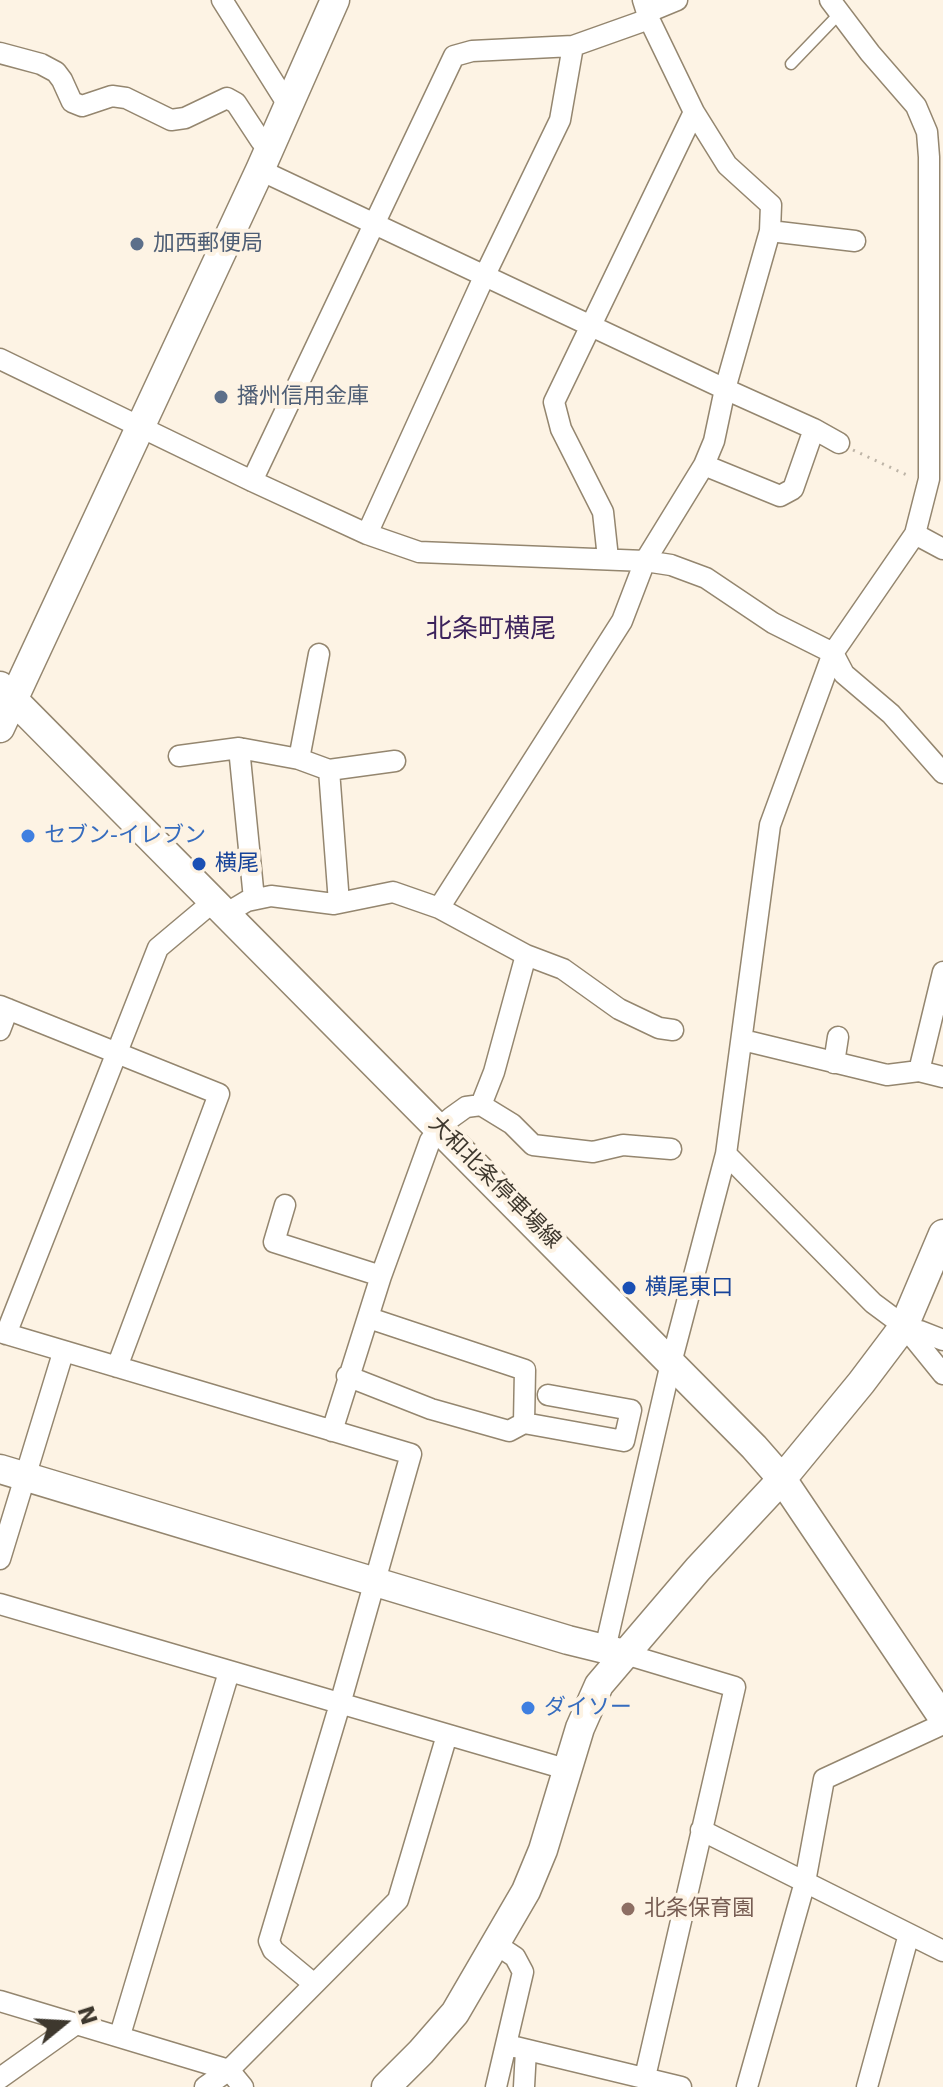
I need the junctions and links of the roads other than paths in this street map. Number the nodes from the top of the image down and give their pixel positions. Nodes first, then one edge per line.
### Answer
1 (222, 0) edge
2 (335, 0) edge
3 (677, 0) edge
4 (835, 6) edge
5 (647, 10) edge
6 (573, 46) junction
7 (0, 53) edge
8 (791, 64) dead end
9 (288, 105) junction
10 (694, 112) junction
11 (265, 158) junction
12 (374, 222) junction
13 (770, 231) junction
14 (855, 241) dead end
15 (484, 277) junction
16 (589, 325) junction
17 (0, 359) edge
18 (725, 389) junction
19 (139, 426) junction
20 (814, 429) junction
21 (839, 443) road end
22 (704, 465) junction
23 (252, 481) junction
24 (367, 534) junction
25 (915, 534) junction
26 (943, 549) edge
27 (608, 558) junction
28 (645, 561) junction
29 (833, 653) junction
30 (319, 654) dead end
31 (6, 692) edge
32 (0, 728) edge
33 (239, 748) junction
34 (179, 756) dead end
35 (299, 759) junction
36 (395, 761) dead end
37 (329, 770) junction
38 (943, 773) edge
39 (254, 899) junction
40 (339, 903) junction
41 (221, 907) junction
42 (439, 908) junction
43 (526, 955) junction
44 (943, 972) edge
45 (4, 1007) edge
46 (0, 1030) edge
47 (673, 1030) dead end
48 (838, 1037) dead end
49 (751, 1042) dead end
50 (116, 1054) junction
51 (834, 1063) junction
52 (919, 1071) junction
53 (943, 1077) edge
54 (481, 1105) junction
55 (439, 1128) junction
56 (671, 1149) dead end
57 (726, 1154) junction
58 (285, 1205) dead end
59 (943, 1234) edge
60 (381, 1276) junction
61 (369, 1318) junction
62 (908, 1331) junction
63 (3, 1333) edge
64 (943, 1340) edge
65 (63, 1353) junction
66 (671, 1363) junction
67 (117, 1367) junction
68 (943, 1374) edge
69 (347, 1376) junction
70 (548, 1395) dead end
71 (524, 1423) junction
72 (332, 1431) junction
73 (12, 1473) edge
74 (782, 1479) junction
75 (0, 1559) edge
76 (374, 1580) junction
77 (0, 1604) edge
78 (615, 1652) junction
79 (229, 1672) junction
80 (340, 1704) junction
81 (943, 1718) edge
82 (943, 1724) edge
83 (447, 1735) junction
84 (569, 1770) junction
85 (701, 1830) junction
86 (805, 1882) junction
87 (909, 1934) junction
88 (497, 1945) junction
89 (943, 1951) edge
90 (314, 1984) junction
91 (0, 2001) edge
92 (76, 2024) junction
93 (120, 2035) junction
94 (517, 2048) junction
95 (229, 2070) junction
96 (645, 2077) junction
97 (0, 2078) edge
98 (205, 2087) edge
99 (243, 2087) edge
100 (386, 2087) edge
101 (496, 2087) edge
102 (524, 2087) edge
103 (681, 2087) edge
104 (747, 2087) edge
105 (867, 2087) edge

1 - 9 street
2 - 9 street
3 - 5 street
4 - 8 lane
4 - 25 street
5 - 6 street
5 - 10 street
6 - 12 street
6 - 15 street
7 - 11 street
9 - 11 street
10 - 13 street
10 - 16 street
11 - 12 street
11 - 19 street
12 - 15 street
12 - 23 street
13 - 14 street
13 - 18 street
15 - 16 street
15 - 24 street
16 - 18 street
16 - 27 street
17 - 19 street
18 - 20 street
18 - 22 street
19 - 23 street
19 - 31 street
20 - 21 street
20 - 22 street
22 - 28 street
23 - 24 street
24 - 27 street
25 - 26 street
25 - 29 street
27 - 28 street
28 - 29 street
28 - 42 street
29 - 38 street
29 - 57 street
30 - 35 street
31 - 32 street
31 - 41 street, 大和北条停車場線
33 - 34 street
33 - 35 street
33 - 39 street
35 - 37 street
36 - 37 street
37 - 40 street
39 - 40 street
39 - 41 street
40 - 42 street
41 - 50 street
41 - 55 street, 大和北条停車場線
42 - 43 street
43 - 47 street
43 - 54 street
44 - 52 street
45 - 46 street
45 - 50 street
48 - 51 street
49 - 51 street
50 - 63 street
50 - 67 street
51 - 52 street
52 - 53 street
54 - 55 street
54 - 56 street
55 - 60 street
55 - 66 street, 大和北条停車場線
57 - 62 street
57 - 66 street
58 - 60 street
59 - 62 street
60 - 61 street
61 - 69 street
61 - 71 street
62 - 64 street
62 - 68 street
62 - 74 street
63 - 65 street
65 - 67 street
65 - 73 street
66 - 74 street, 大和北条停車場線
66 - 78 street
67 - 72 street
69 - 71 street
69 - 72 street
70 - 71 street
72 - 76 street
73 - 75 street
73 - 76 street
74 - 78 street
74 - 81 street, 大和北条停車場線
76 - 78 street
76 - 80 street
77 - 79 street
78 - 84 street
78 - 85 street
79 - 80 street
79 - 93 street
80 - 83 street
80 - 90 street
82 - 86 street
83 - 84 street
83 - 90 street
84 - 88 street
85 - 86 street
85 - 96 street
86 - 87 street
86 - 104 street
87 - 89 street
87 - 105 street
88 - 94 street
88 - 100 street
90 - 95 street
91 - 92 street
92 - 93 street
92 - 97 street
93 - 95 street
94 - 96 street
94 - 101 street
94 - 102 street
95 - 98 street
95 - 99 street
96 - 103 street

